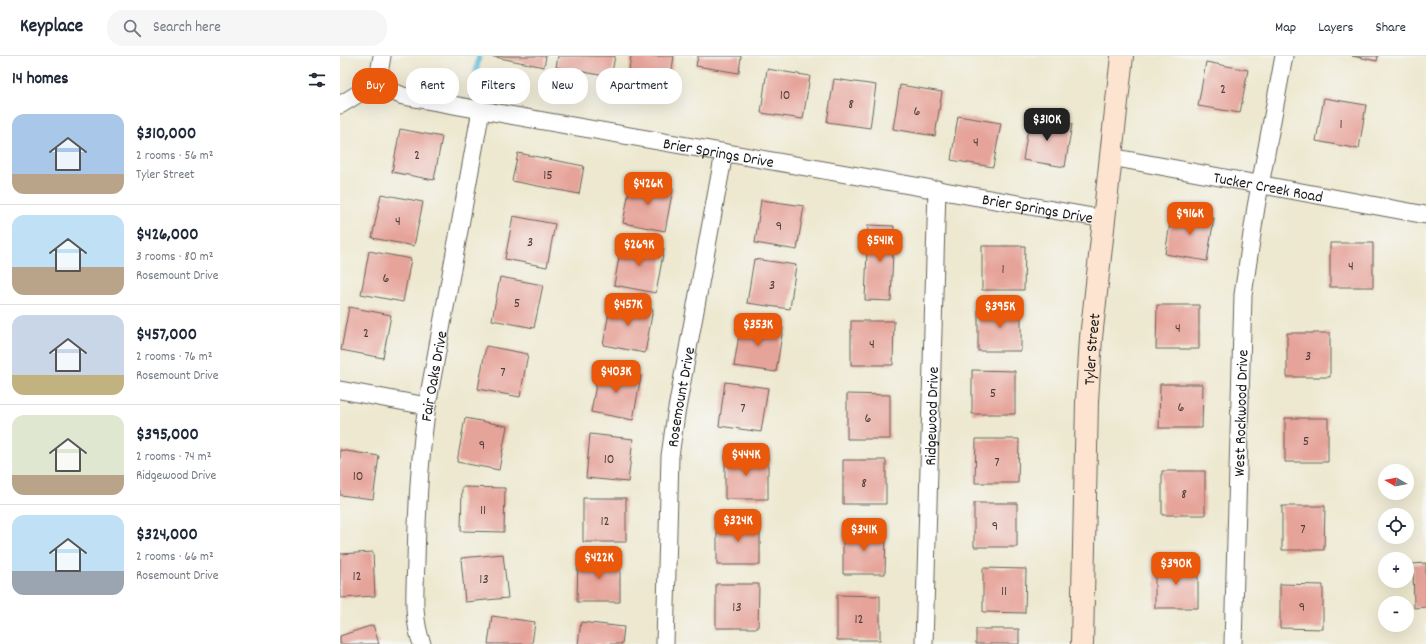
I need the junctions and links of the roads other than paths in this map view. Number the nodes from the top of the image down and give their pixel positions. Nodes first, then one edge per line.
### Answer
1 (382, 56) edge
2 (1122, 56) edge
3 (1284, 56) edge
4 (380, 68) edge
5 (398, 94) edge
6 (352, 98) edge
7 (340, 105) edge
8 (481, 110) junction
9 (724, 152) junction
10 (1111, 157) junction
11 (1260, 184) junction
12 (937, 189) junction
13 (1426, 215) edge
14 (1104, 219) junction
15 (340, 390) edge
16 (427, 406) junction
17 (422, 644) edge
18 (665, 644) edge
19 (924, 644) edge
20 (1082, 644) edge
21 (1233, 644) edge

1 - 4 street
2 - 10 street, Tyler Street
3 - 11 street, West Rockwood Drive
5 - 8 street, Brier Springs Drive
6 - 7 street
8 - 9 street, Brier Springs Drive
8 - 16 street, Fair Oaks Drive
9 - 12 street, Brier Springs Drive
9 - 18 street, Rosemount Drive
10 - 11 street, Tucker Creek Road
10 - 14 street, Tyler Street
11 - 13 street, Tucker Creek Road
11 - 21 street, West Rockwood Drive
12 - 14 street, Brier Springs Drive
12 - 19 street, Ridgewood Drive
14 - 20 street, Tyler Street
15 - 16 street
16 - 17 street, Fair Oaks Drive

